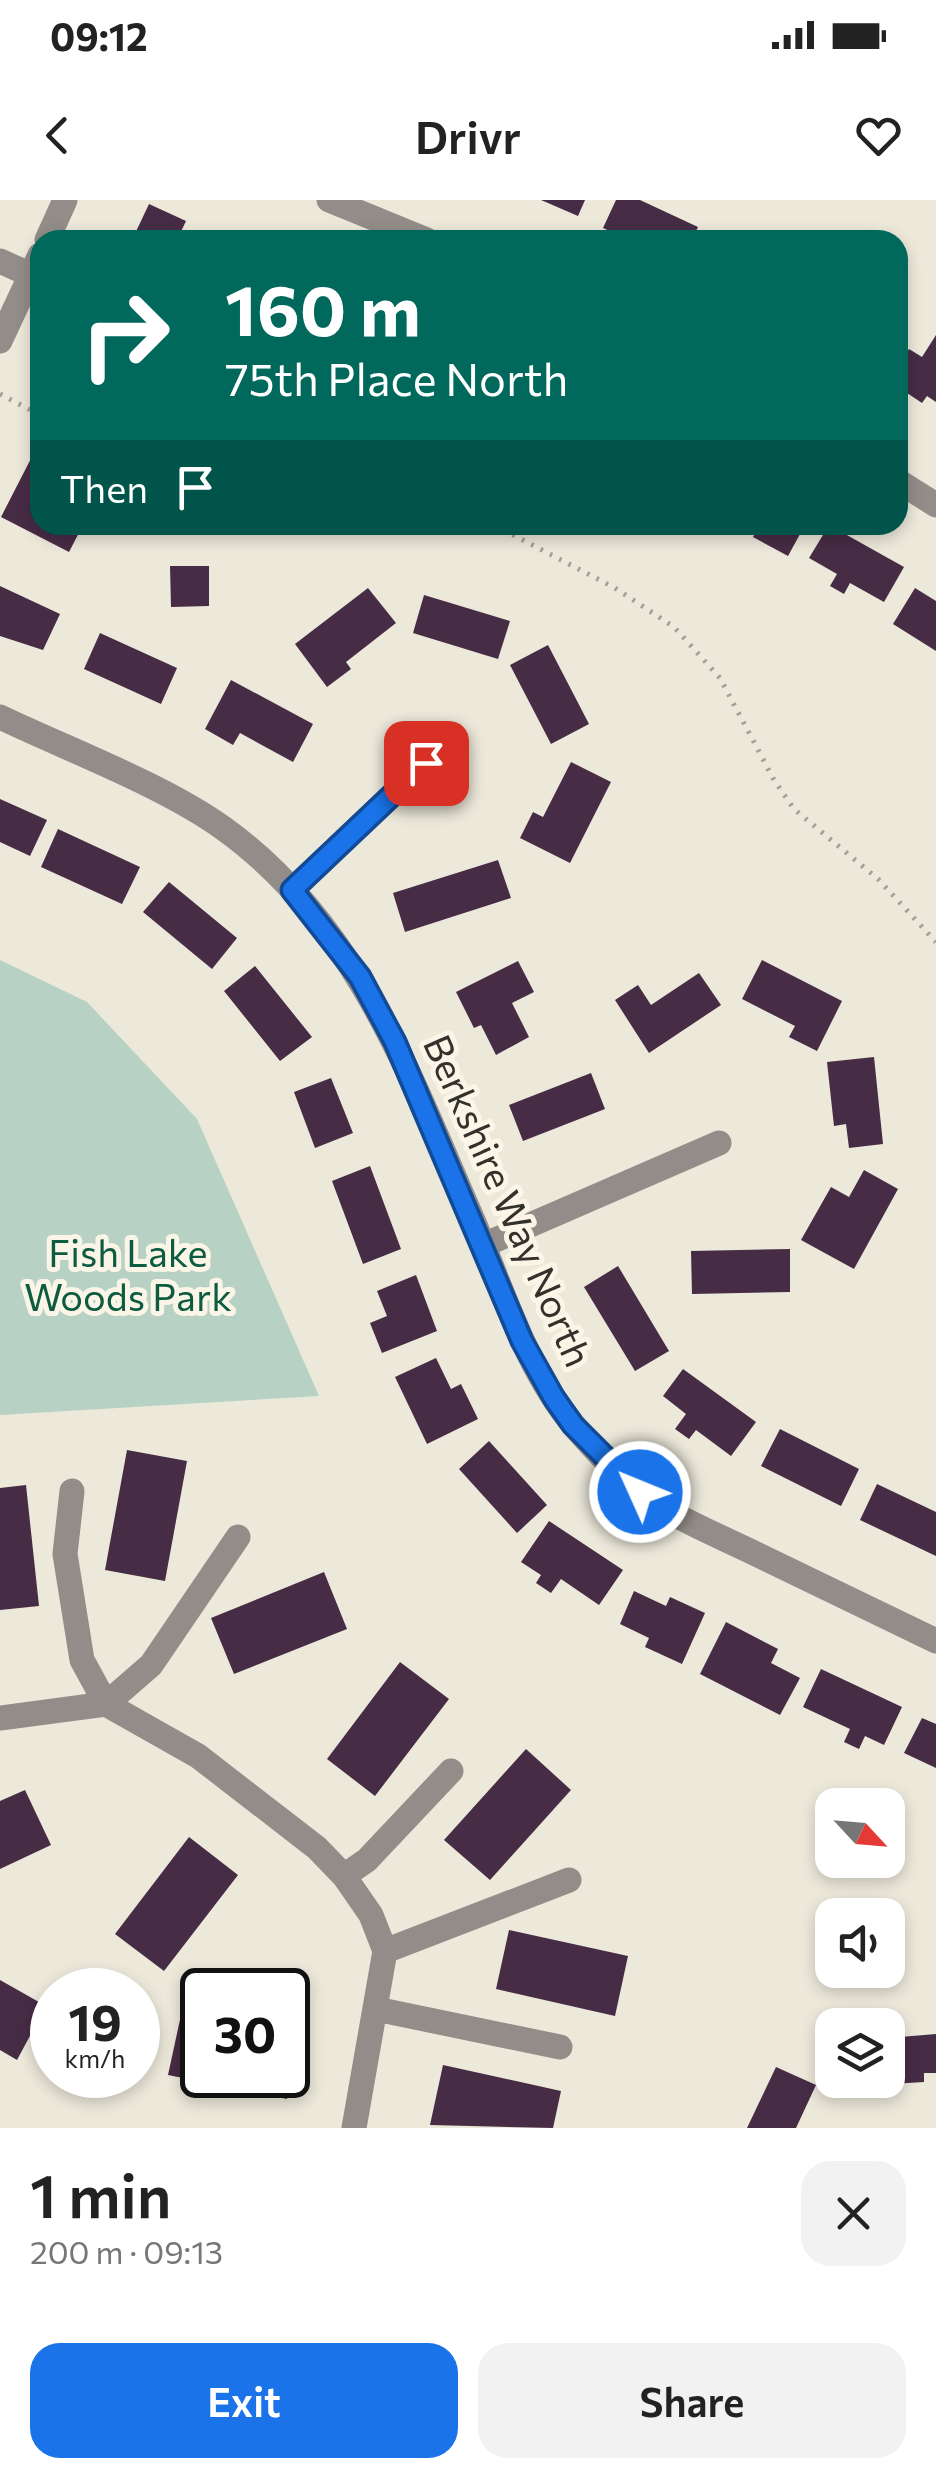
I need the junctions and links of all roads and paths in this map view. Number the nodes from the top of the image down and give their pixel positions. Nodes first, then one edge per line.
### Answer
1 (66, 200) edge
2 (328, 200) edge
3 (52, 230) edge
4 (402, 230) edge
5 (0, 261) edge
6 (30, 264) edge
7 (30, 276) edge
8 (0, 342) edge
9 (0, 394) edge
10 (30, 410) edge
11 (908, 487) edge
12 (936, 505) edge
13 (513, 535) edge
14 (0, 717) edge
15 (426, 763) dead end
16 (292, 890) junction
17 (936, 942) edge
18 (719, 1143) dead end
19 (484, 1245) junction
20 (72, 1491) dead end
21 (238, 1537) dead end
22 (936, 1641) edge
23 (106, 1704) junction
24 (0, 1718) edge
25 (452, 1771) dead end
26 (344, 1876) junction
27 (568, 1880) dead end
28 (386, 1951) junction
29 (376, 2009) junction
30 (560, 2047) dead end
31 (354, 2128) edge

1 - 3 street
2 - 4 street
5 - 6 street
7 - 8 street
9 - 10 path
11 - 12 street
13 - 17 path
14 - 16 street, Berkshire Way North
15 - 16 street
16 - 19 street, Berkshire Way North
18 - 19 street
19 - 22 street, Berkshire Way North
20 - 23 street
21 - 23 street
23 - 24 street
23 - 26 street
25 - 26 street
26 - 28 street
27 - 28 street
28 - 29 street
29 - 30 street
29 - 31 street

